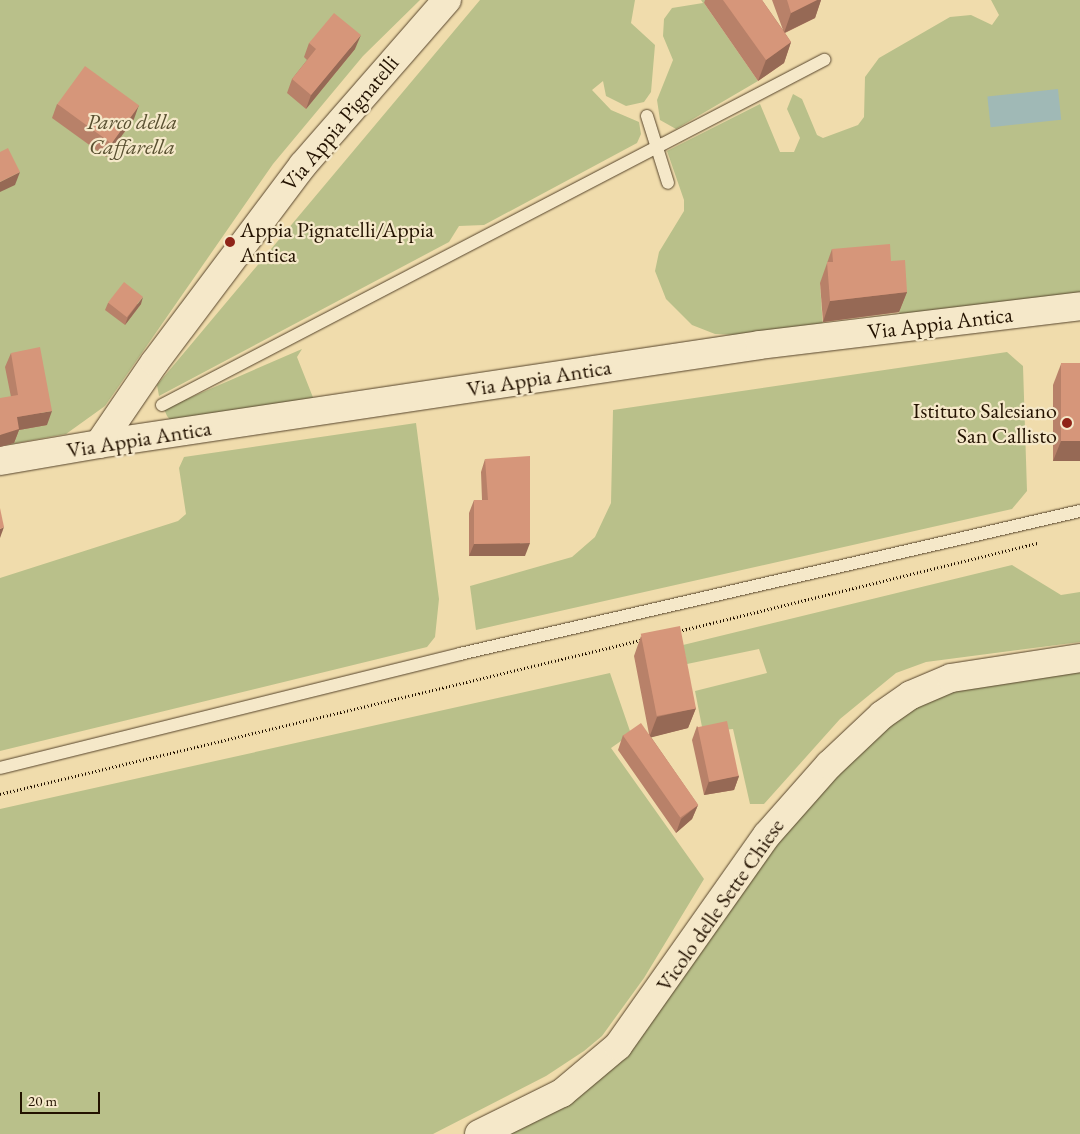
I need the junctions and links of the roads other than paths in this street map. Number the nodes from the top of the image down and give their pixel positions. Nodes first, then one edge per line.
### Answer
1 (447, 0) edge
2 (824, 60) dead end
3 (646, 116) dead end
4 (657, 147) junction
5 (668, 184) dead end
6 (1080, 306) edge
7 (162, 405) dead end
8 (99, 444) junction
9 (0, 461) edge
10 (1080, 510) edge
11 (1080, 658) edge
12 (0, 768) edge
13 (479, 1134) edge

1 - 8 main road, Via Appia Pignatelli
2 - 4 lane
3 - 4 lane
4 - 5 lane
4 - 7 lane
6 - 8 main road, Via Appia Antica
8 - 9 main road, Via Appia Antica
10 - 12 lane
11 - 13 main road, Vicolo delle Sette Chiese

